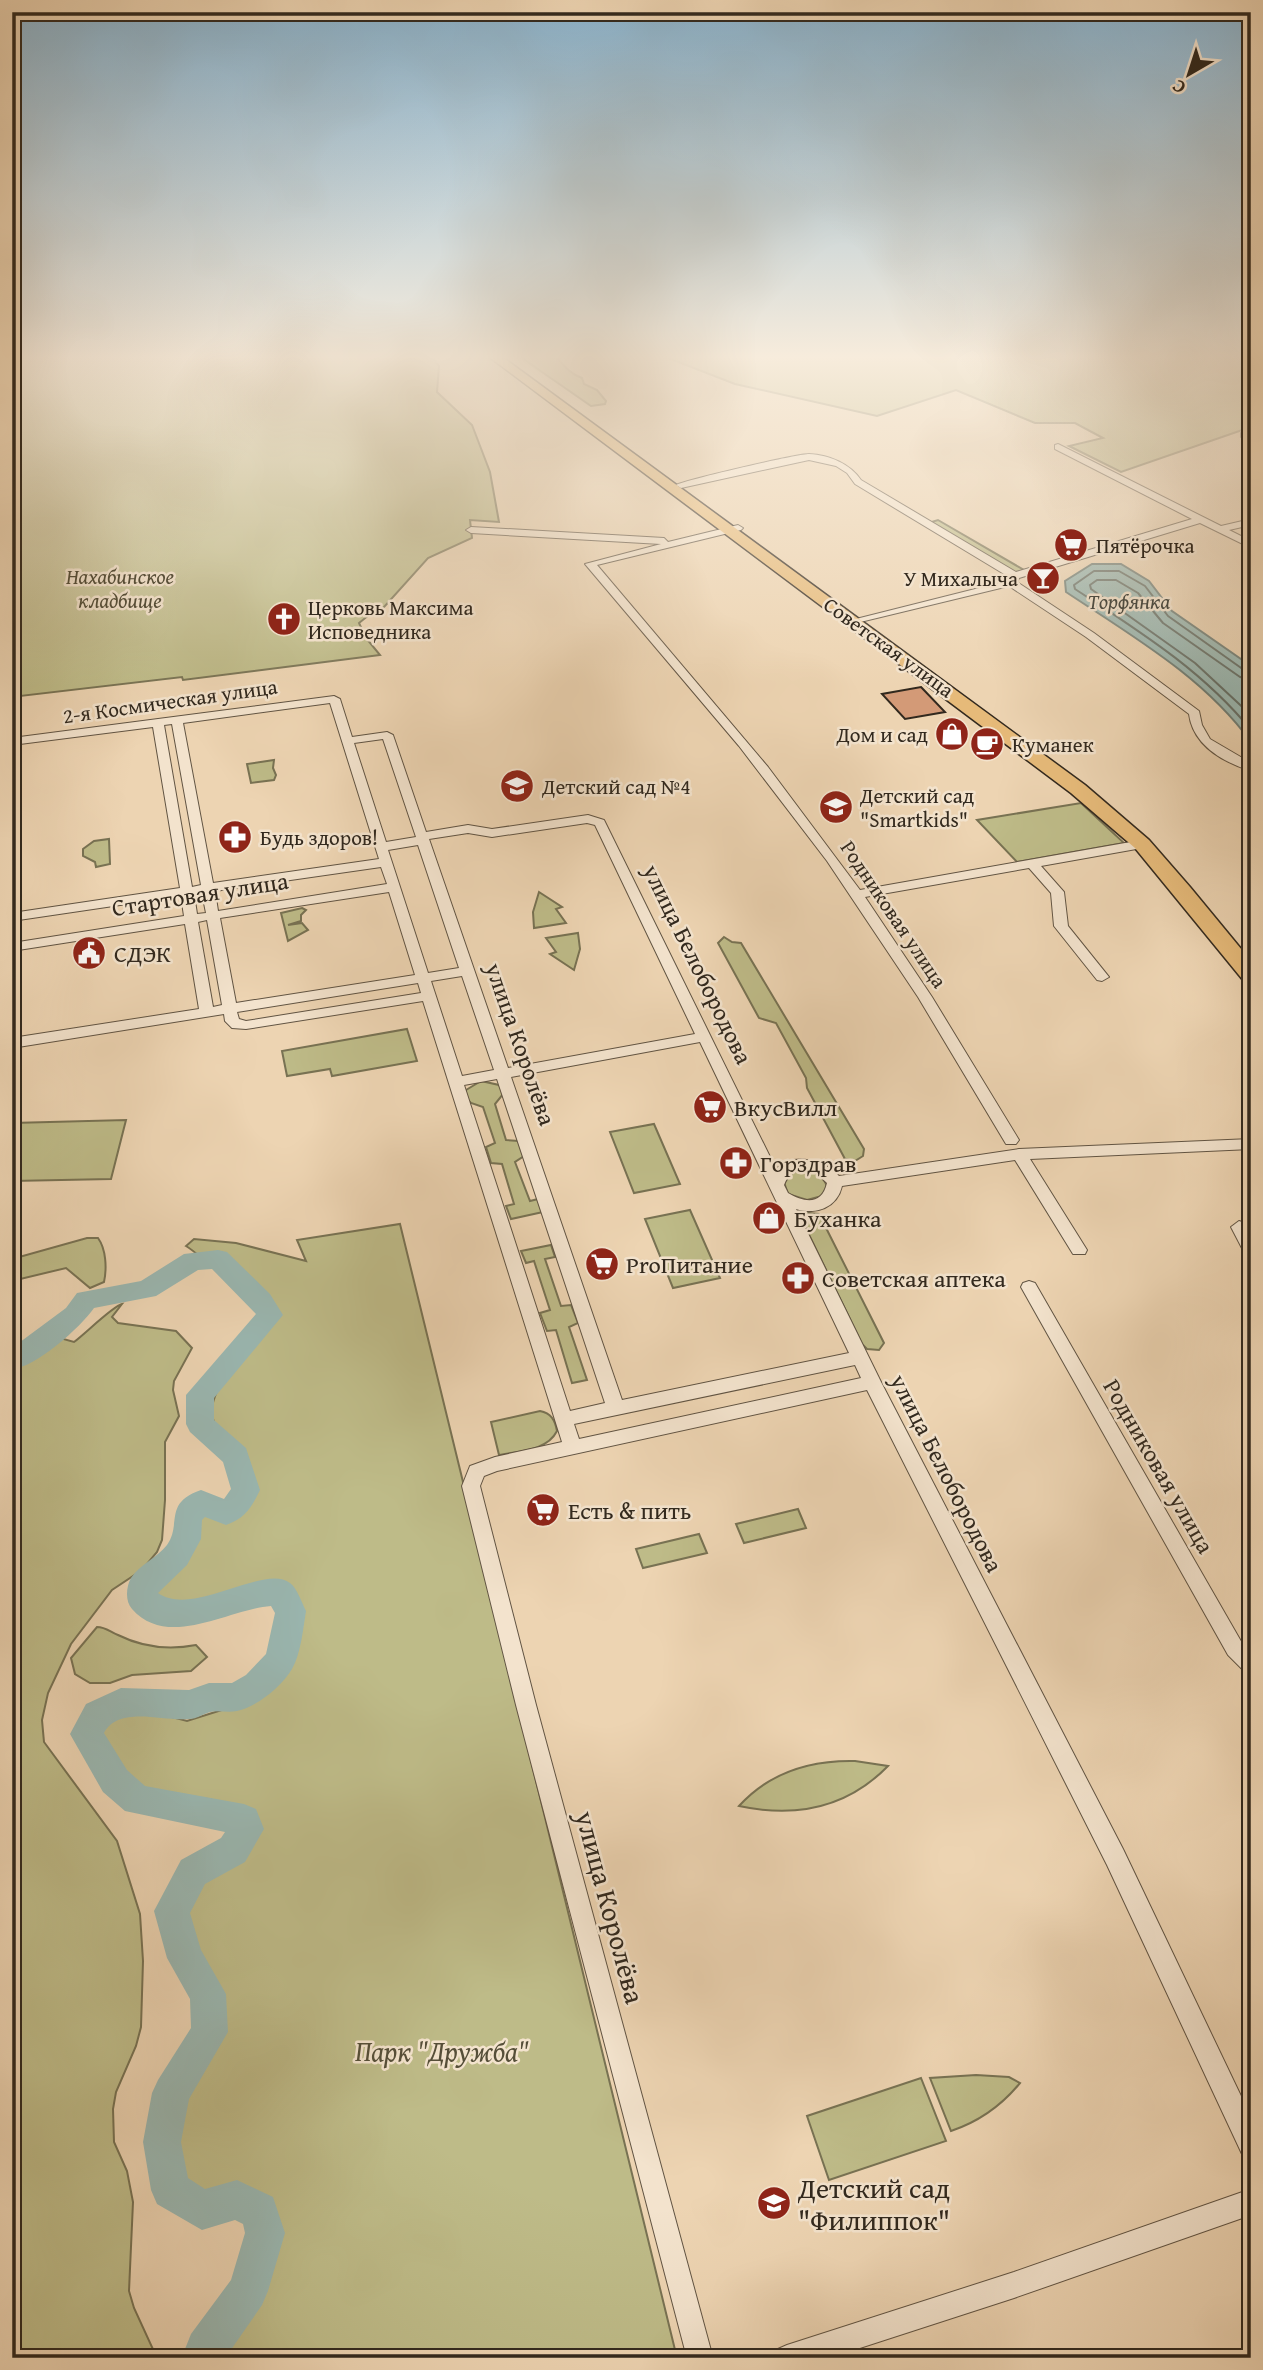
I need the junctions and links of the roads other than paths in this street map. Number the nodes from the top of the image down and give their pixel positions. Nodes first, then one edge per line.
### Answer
1 (649, 467) edge
2 (656, 467) edge
3 (765, 467) edge
4 (843, 467) edge
5 (1096, 467) edge
6 (681, 485) junction
7 (1198, 520) junction
8 (1251, 522) edge
9 (735, 529) junction
10 (1221, 529) junction
11 (471, 530) dead end
12 (681, 542) junction
13 (1251, 545) edge
14 (1013, 580) junction
15 (860, 621) junction
16 (177, 720) junction
17 (158, 722) junction
18 (347, 741) junction
19 (12, 742) edge
20 (1251, 768) edge
21 (422, 838) junction
22 (1142, 844) junction
23 (381, 847) junction
24 (386, 862) junction
25 (1031, 863) junction
26 (394, 887) junction
27 (208, 888) junction
28 (187, 891) junction
29 (856, 895) junction
30 (213, 915) junction
31 (12, 917) edge
32 (191, 919) junction
33 (12, 947) edge
34 (1251, 953) edge
35 (468, 971) junction
36 (1251, 975) edge
37 (1102, 977) dead end
38 (423, 978) junction
39 (429, 996) junction
40 (230, 1009) junction
41 (208, 1012) junction
42 (704, 1037) junction
43 (12, 1043) edge
44 (503, 1073) junction
45 (456, 1082) junction
46 (1251, 1144) edge
47 (1015, 1147) junction
48 (835, 1182) junction
49 (779, 1191) junction
50 (1239, 1227) dead end
51 (1079, 1250) dead end
52 (1251, 1250) edge
53 (1029, 1287) dead end
54 (860, 1357) junction
55 (872, 1382) junction
56 (616, 1408) junction
57 (563, 1419) junction
58 (572, 1446) junction
59 (1251, 1665) edge
60 (1251, 2145) edge
61 (1251, 2202) edge
62 (700, 2358) edge
63 (787, 2358) edge

1 - 9 main road, Советская улица
2 - 6 main road, Советская улица
3 - 6 street
4 - 14 street
5 - 7 street
6 - 9 main road, Советская улица
7 - 10 street
7 - 14 street
8 - 10 street
9 - 12 street
9 - 15 main road, Советская улица
10 - 13 street
11 - 12 street
12 - 29 street, Родниковая улица
14 - 15 street
14 - 20 street
15 - 22 main road, Советская улица
15 - 34 main road, Советская улица
16 - 17 street, 2-я Космическая улица
16 - 18 street, 2-я Космическая улица
16 - 27 street
17 - 19 street, 2-я Космическая улица
17 - 28 street
18 - 21 street, улица Королёва
18 - 23 street
21 - 23 street
21 - 35 street, улица Королёва
21 - 42 street, улица Белобородова
22 - 25 street
22 - 36 main road, Советская улица
23 - 24 street
24 - 26 street
24 - 27 street, Стартовая улица
25 - 29 street
25 - 37 street
26 - 30 street, Стартовая улица
26 - 38 street
27 - 28 street, Стартовая улица
27 - 30 street
28 - 31 street, Стартовая улица
28 - 32 street
29 - 47 street, Родниковая улица
30 - 32 street, Стартовая улица
30 - 40 street
32 - 33 street, Стартовая улица
32 - 41 street
35 - 38 street
35 - 44 street, улица Королёва
38 - 39 street
38 - 40 street
39 - 40 street
39 - 45 street
40 - 41 street
41 - 43 street
42 - 44 street
42 - 49 street, улица Белобородова
44 - 45 street
44 - 56 street, улица Королёва
45 - 57 street
46 - 47 street
47 - 48 street
47 - 51 street, Родниковая улица
48 - 49 street
48 - 49 street
49 - 54 street, улица Белобородова
50 - 52 street
53 - 59 street, Родниковая улица
54 - 55 street, улица Белобородова
54 - 56 street
55 - 58 street
55 - 60 street, улица Белобородова
56 - 57 street
57 - 58 street
58 - 62 street, улица Королёва
61 - 63 street

